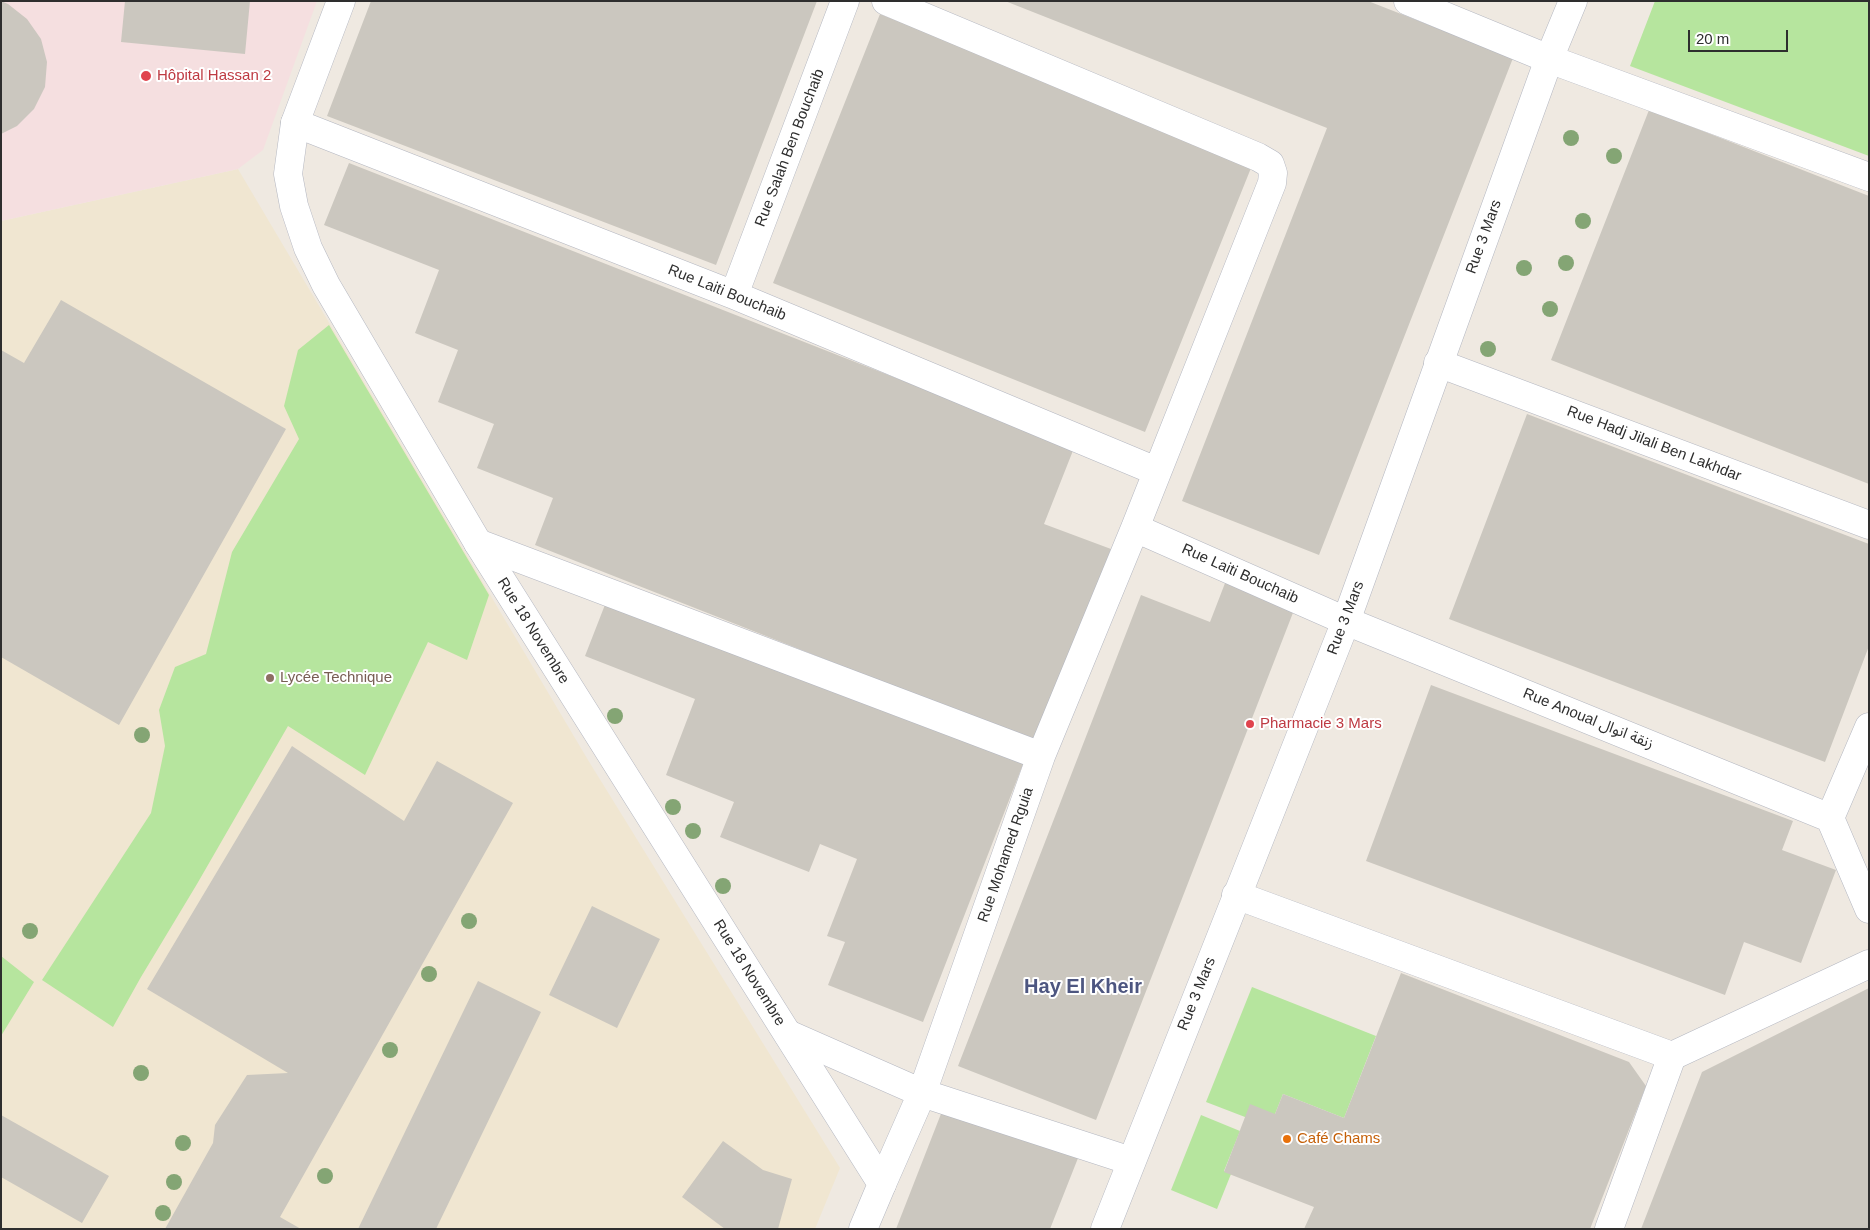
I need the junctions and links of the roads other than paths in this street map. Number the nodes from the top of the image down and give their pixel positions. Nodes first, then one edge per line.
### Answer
1 (341, 1) edge
2 (845, 1) edge
3 (886, 1) edge
4 (1408, 1) edge
5 (1573, 1) edge
6 (1549, 59) junction
7 (295, 123) junction
8 (1869, 176) edge
9 (734, 294) junction
10 (1438, 363) junction
11 (1156, 471) junction
12 (1869, 525) edge
13 (1135, 528) junction
14 (478, 543) junction
15 (1346, 620) junction
16 (1869, 727) edge
17 (1041, 756) junction
18 (1830, 818) junction
19 (1236, 896) junction
20 (1869, 909) edge
21 (1869, 964) edge
22 (788, 1034) junction
23 (1672, 1056) junction
24 (922, 1093) junction
25 (1131, 1162) junction
26 (882, 1184) junction
27 (863, 1229) edge
28 (1105, 1229) edge
29 (1609, 1229) edge

1 - 7 street, Rue 18 Novembre
2 - 9 street, Rue Salah Ben Bouchaib
3 - 11 street, Rue Mohamed Rguia
4 - 6 street
5 - 6 street, Rue 3 Mars
6 - 8 street
6 - 10 street, Rue 3 Mars
7 - 9 street, Rue Laiti Bouchaib
7 - 14 street, Rue 18 Novembre
9 - 11 street, Rue Laiti Bouchaib
10 - 12 street, Rue Hadj Jilali Ben Lakhdar
10 - 15 street, Rue 3 Mars
11 - 13 street, Rue Mohamed Rguia
13 - 15 street, Rue Laiti Bouchaib
13 - 17 street, Rue Mohamed Rguia
14 - 17 street
14 - 22 street, Rue 18 Novembre
15 - 18 street, Rue Anoual زنقة انوال
15 - 19 street, Rue 3 Mars
16 - 18 street
17 - 24 street, Rue Mohamed Rguia
18 - 20 street
19 - 23 street
19 - 25 street, Rue 3 Mars
21 - 23 street
22 - 24 street
22 - 26 street, Rue 18 Novembre
23 - 29 street
24 - 25 street
24 - 26 street, Rue Mohamed Rguia
25 - 28 street, Rue 3 Mars
26 - 27 street

